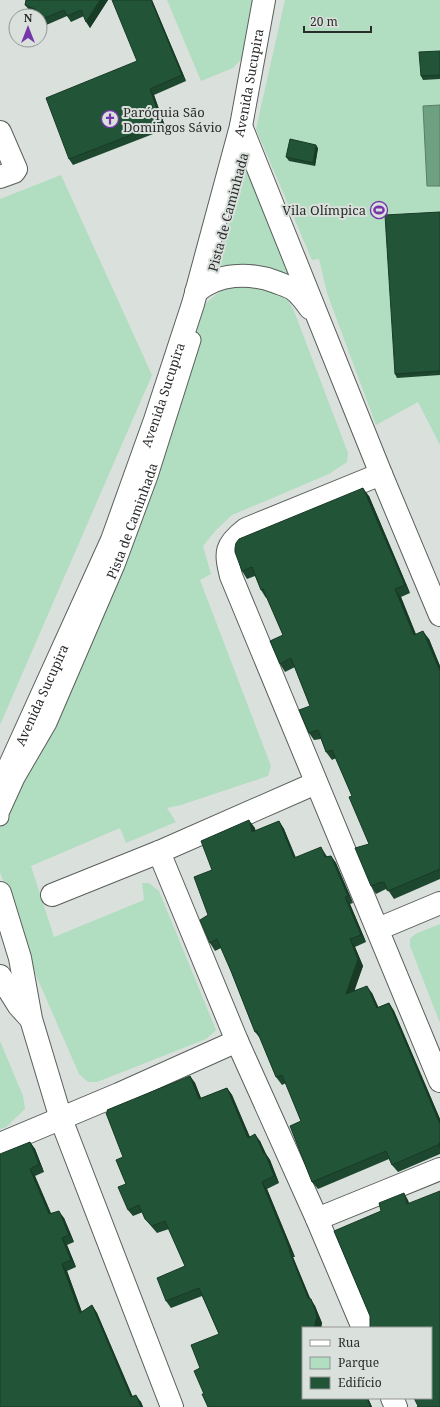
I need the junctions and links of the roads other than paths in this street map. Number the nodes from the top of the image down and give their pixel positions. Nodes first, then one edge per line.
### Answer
1 (264, 0) edge
2 (0, 132) edge
3 (244, 134) junction
4 (8, 174) edge
5 (203, 287) junction
6 (317, 316) junction
7 (381, 474) junction
8 (440, 615) edge
9 (2, 778) edge
10 (316, 783) junction
11 (0, 817) edge
12 (159, 852) junction
13 (0, 893) edge
14 (52, 895) dead end
15 (440, 903) edge
16 (378, 929) junction
17 (0, 976) edge
18 (31, 1019) junction
19 (237, 1041) junction
20 (440, 1081) edge
21 (61, 1118) junction
22 (0, 1144) edge
23 (440, 1169) edge
24 (317, 1219) junction
25 (363, 1327) edge
26 (172, 1407) edge

1 - 3 street, Avenida Sucupira
2 - 4 street
3 - 5 street, Avenida Sucupira
3 - 6 street
5 - 6 street
5 - 9 street, Avenida Sucupira
5 - 11 street, Pista de Caminhada
6 - 7 street
7 - 8 street
7 - 10 street
10 - 12 street
10 - 16 street
12 - 14 street
12 - 19 street
13 - 18 street
15 - 16 street
16 - 20 street
17 - 18 street
18 - 21 street
19 - 21 street
19 - 24 street
21 - 22 street
21 - 26 street
23 - 24 street
24 - 25 street

